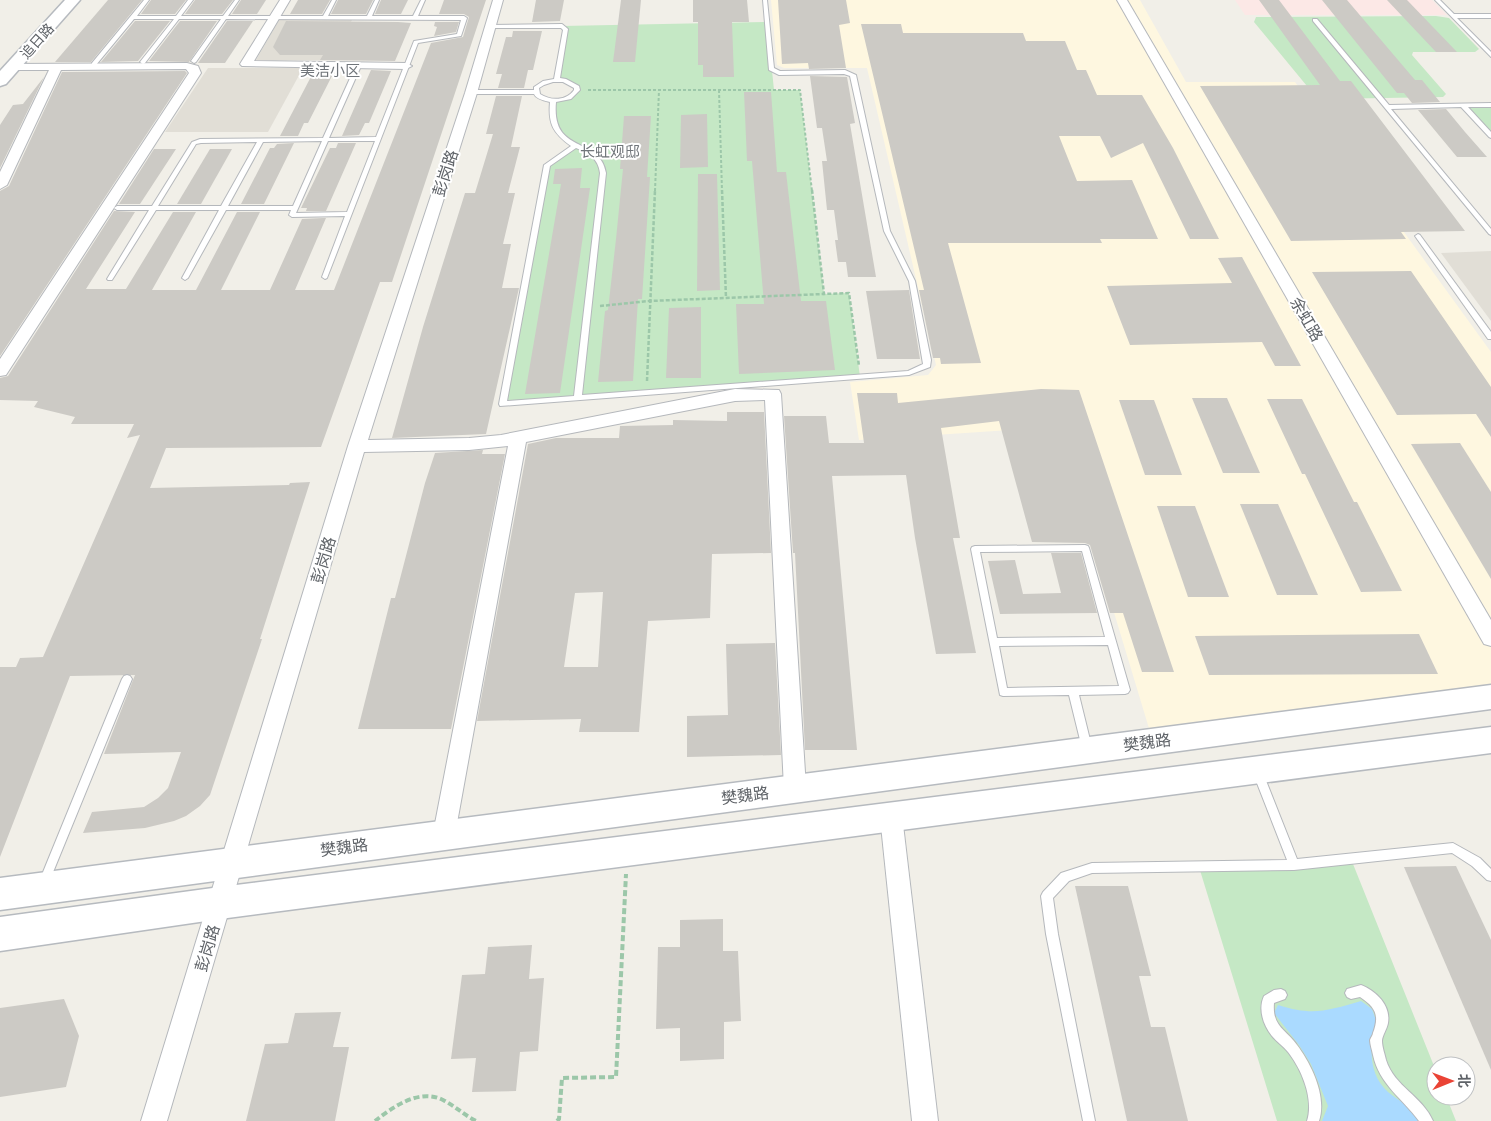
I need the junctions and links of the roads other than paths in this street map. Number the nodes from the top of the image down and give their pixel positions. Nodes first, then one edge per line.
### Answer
1 (73, 0) edge
2 (147, 0) edge
3 (191, 0) edge
4 (237, 0) edge
5 (285, 0) edge
6 (334, 0) edge
7 (377, 0) edge
8 (423, 0) edge
9 (498, 0) edge
10 (765, 0) edge
11 (1122, 0) edge
12 (1437, 0) edge
13 (1453, 16) junction
14 (1491, 16) edge
15 (132, 17) junction
16 (178, 18) junction
17 (224, 18) junction
18 (273, 18) junction
19 (324, 18) junction
20 (369, 18) junction
21 (415, 18) junction
22 (1315, 20) dead end
23 (490, 27) junction
24 (1491, 55) edge
25 (194, 61) dead end
26 (143, 62) dead end
27 (94, 64) dead end
28 (358, 66) junction
29 (406, 66) junction
30 (13, 67) junction
31 (56, 67) junction
32 (557, 80) junction
33 (0, 81) edge
34 (471, 90) junction
35 (536, 90) junction
36 (552, 100) junction
37 (1491, 105) edge
38 (1463, 106) junction
39 (1387, 107) junction
40 (1491, 136) edge
41 (378, 139) junction
42 (261, 140) junction
43 (325, 140) junction
44 (575, 146) junction
45 (0, 185) edge
46 (117, 208) dead end
47 (154, 208) junction
48 (223, 208) junction
49 (294, 208) junction
50 (349, 214) junction
51 (1491, 233) edge
52 (1418, 236) dead end
53 (325, 277) dead end
54 (185, 278) dead end
55 (110, 279) dead end
56 (1491, 336) edge
57 (0, 371) edge
58 (578, 398) junction
59 (518, 438) junction
60 (357, 446) junction
61 (1491, 638) edge
62 (1111, 641) junction
63 (993, 642) junction
64 (127, 679) dead end
65 (1073, 691) junction
66 (1491, 697) edge
67 (1491, 740) edge
68 (1088, 750) junction
69 (1257, 770) junction
70 (795, 788) junction
71 (891, 816) junction
72 (444, 834) junction
73 (233, 862) junction
74 (1294, 865) junction
75 (1491, 876) edge
76 (41, 888) junction
77 (0, 894) edge
78 (220, 903) junction
79 (0, 934) edge
80 (1352, 993) dead end
81 (1281, 995) dead end
82 (154, 1121) edge
83 (925, 1121) edge
84 (1090, 1121) edge
85 (1313, 1121) edge
86 (1427, 1121) edge

1 - 30 street, 追日路
2 - 15 lane
3 - 16 lane
4 - 17 lane
5 - 18 street
6 - 19 lane
7 - 20 lane
8 - 21 lane
9 - 23 street, 彭岗路
10 - 58 lane
11 - 61 street, 余虹路
12 - 13 lane
13 - 14 lane
13 - 24 lane
15 - 16 lane
15 - 27 lane
16 - 17 lane
16 - 26 lane
17 - 18 lane
17 - 25 lane
18 - 19 lane
18 - 28 street
19 - 20 lane
20 - 21 lane
21 - 29 lane
22 - 39 lane
23 - 32 lane
23 - 34 street, 彭岗路
28 - 29 street
28 - 43 lane
29 - 41 lane
30 - 31 street
30 - 33 street, 追日路
31 - 45 street
31 - 57 street
32 - 35 lane
32 - 36 lane
34 - 35 lane
34 - 60 street, 彭岗路
35 - 36 lane
36 - 44 lane
37 - 38 lane
38 - 39 lane
38 - 40 lane
39 - 51 lane
41 - 43 lane
41 - 50 lane
42 - 43 lane
42 - 47 lane
42 - 48 lane
43 - 49 lane
44 - 58 lane
44 - 58 lane
46 - 47 lane
47 - 48 lane
47 - 55 lane
48 - 49 lane
48 - 54 lane
49 - 50 lane
50 - 53 lane
52 - 56 lane
59 - 60 street
59 - 70 street
59 - 72 street
60 - 73 street, 彭岗路
62 - 63 lane
62 - 63 lane
62 - 65 lane
63 - 65 lane
64 - 76 lane
65 - 68 lane
66 - 68 street, 樊魏路
67 - 69 street
68 - 70 street, 樊魏路
69 - 71 street
69 - 74 lane
70 - 72 street, 樊魏路
71 - 78 street
71 - 83 street
72 - 73 street, 樊魏路
73 - 76 street, 樊魏路
73 - 78 street, 彭岗路
74 - 75 lane
74 - 84 lane
76 - 77 street, 樊魏路
78 - 79 street
78 - 82 street, 彭岗路
80 - 86 lane
81 - 85 lane

